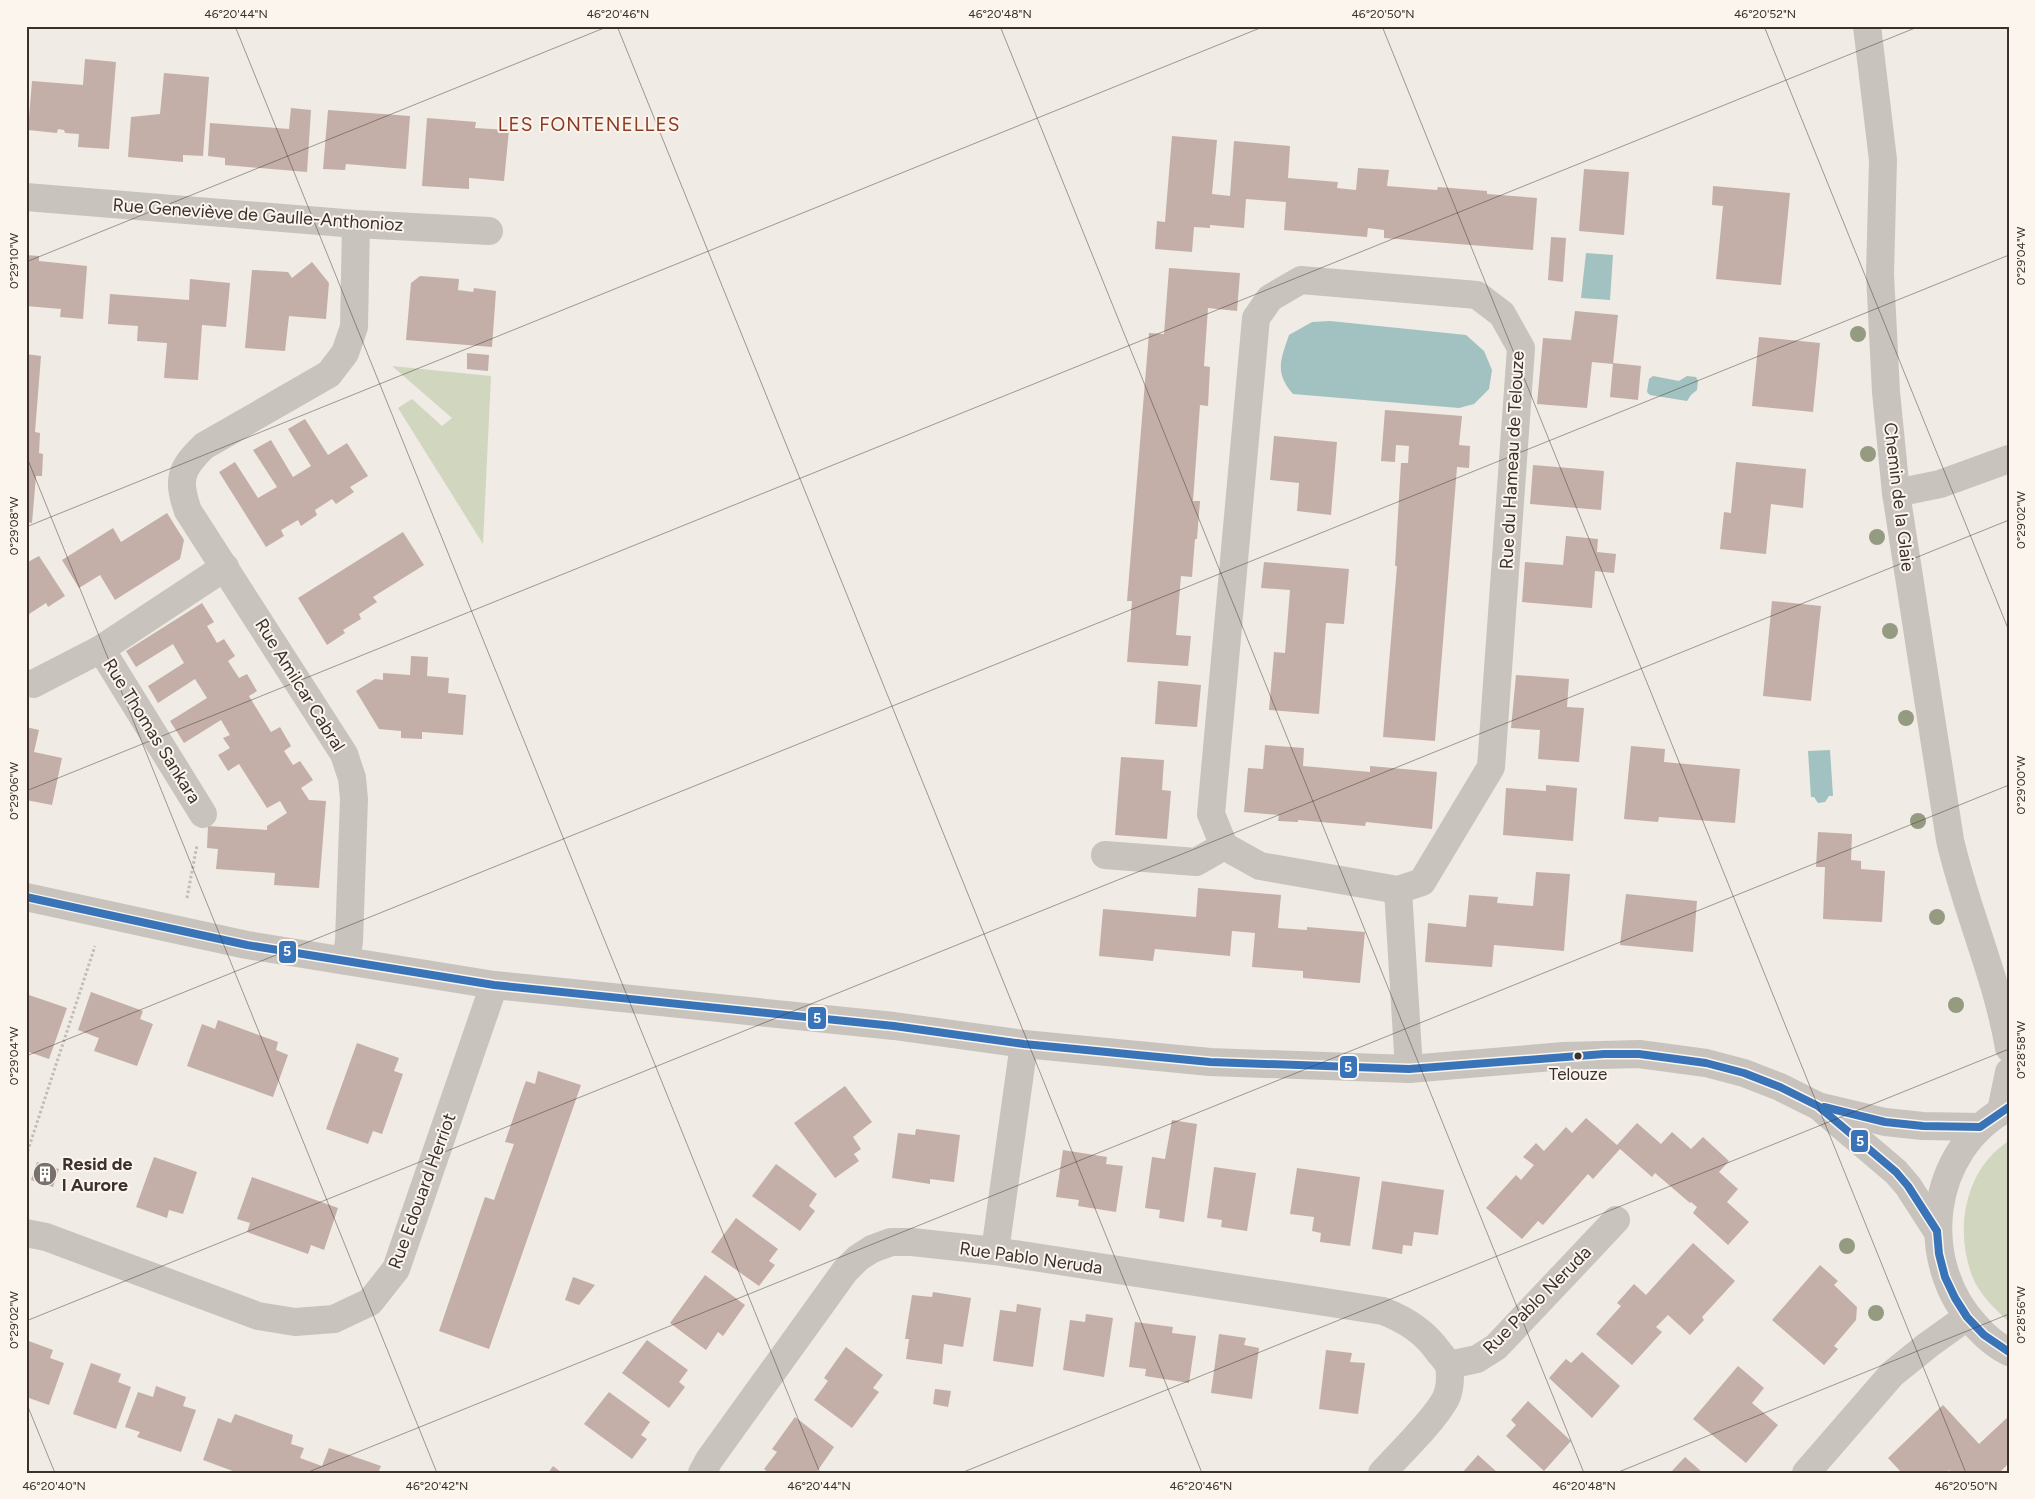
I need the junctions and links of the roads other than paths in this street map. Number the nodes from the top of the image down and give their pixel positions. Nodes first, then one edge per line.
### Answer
1 (1867, 26) edge
2 (26, 197) edge
3 (356, 224) junction
4 (489, 231) dead end
5 (2009, 459) edge
6 (1896, 492) junction
7 (225, 567) junction
8 (101, 649) junction
9 (26, 683) edge
10 (203, 814) road end
11 (1224, 846) junction
12 (1105, 855) dead end
13 (1398, 890) junction
14 (26, 897) edge
15 (346, 960) junction
16 (1986, 960) junction
17 (494, 985) junction
18 (2009, 993) edge
19 (1024, 1044) junction
20 (2009, 1048) edge
21 (1409, 1069) junction
22 (2009, 1072) edge
23 (1818, 1106) junction
24 (1997, 1115) edge
25 (1616, 1220) dead end
26 (1937, 1231) junction
27 (26, 1233) edge
28 (995, 1251) junction
29 (1967, 1317) junction
30 (2009, 1352) edge
31 (1449, 1365) junction
32 (702, 1473) edge
33 (1382, 1473) edge
34 (1806, 1473) edge

1 - 6 street, Chemin de la Glaie
2 - 3 street, Rue Geneviève de Gaulle-Anthonioz
3 - 4 street, Rue Geneviève de Gaulle-Anthonioz
3 - 7 street, Rue Amilcar Cabral
5 - 6 street
6 - 16 street, Chemin de la Glaie
7 - 8 street
7 - 15 street, Rue Amilcar Cabral
8 - 9 street
8 - 10 street, Rue Thomas Sankara
11 - 12 street
11 - 13 street
11 - 13 street, Rue du Hameau de Telouze
13 - 21 street
14 - 15 street
15 - 17 street
16 - 18 street, Chemin de la Glaie
16 - 20 street, Chemin de la Glaie
17 - 19 street
17 - 27 street, Rue Edouard Herriot
19 - 21 street
19 - 28 street
21 - 23 street
22 - 24 street
23 - 24 street
23 - 26 street
24 - 26 street
25 - 31 street, Rue Pablo Neruda
26 - 29 street
28 - 31 street, Rue Pablo Neruda
28 - 32 street, Rue Pablo Neruda
29 - 30 street
29 - 34 street
31 - 33 street

